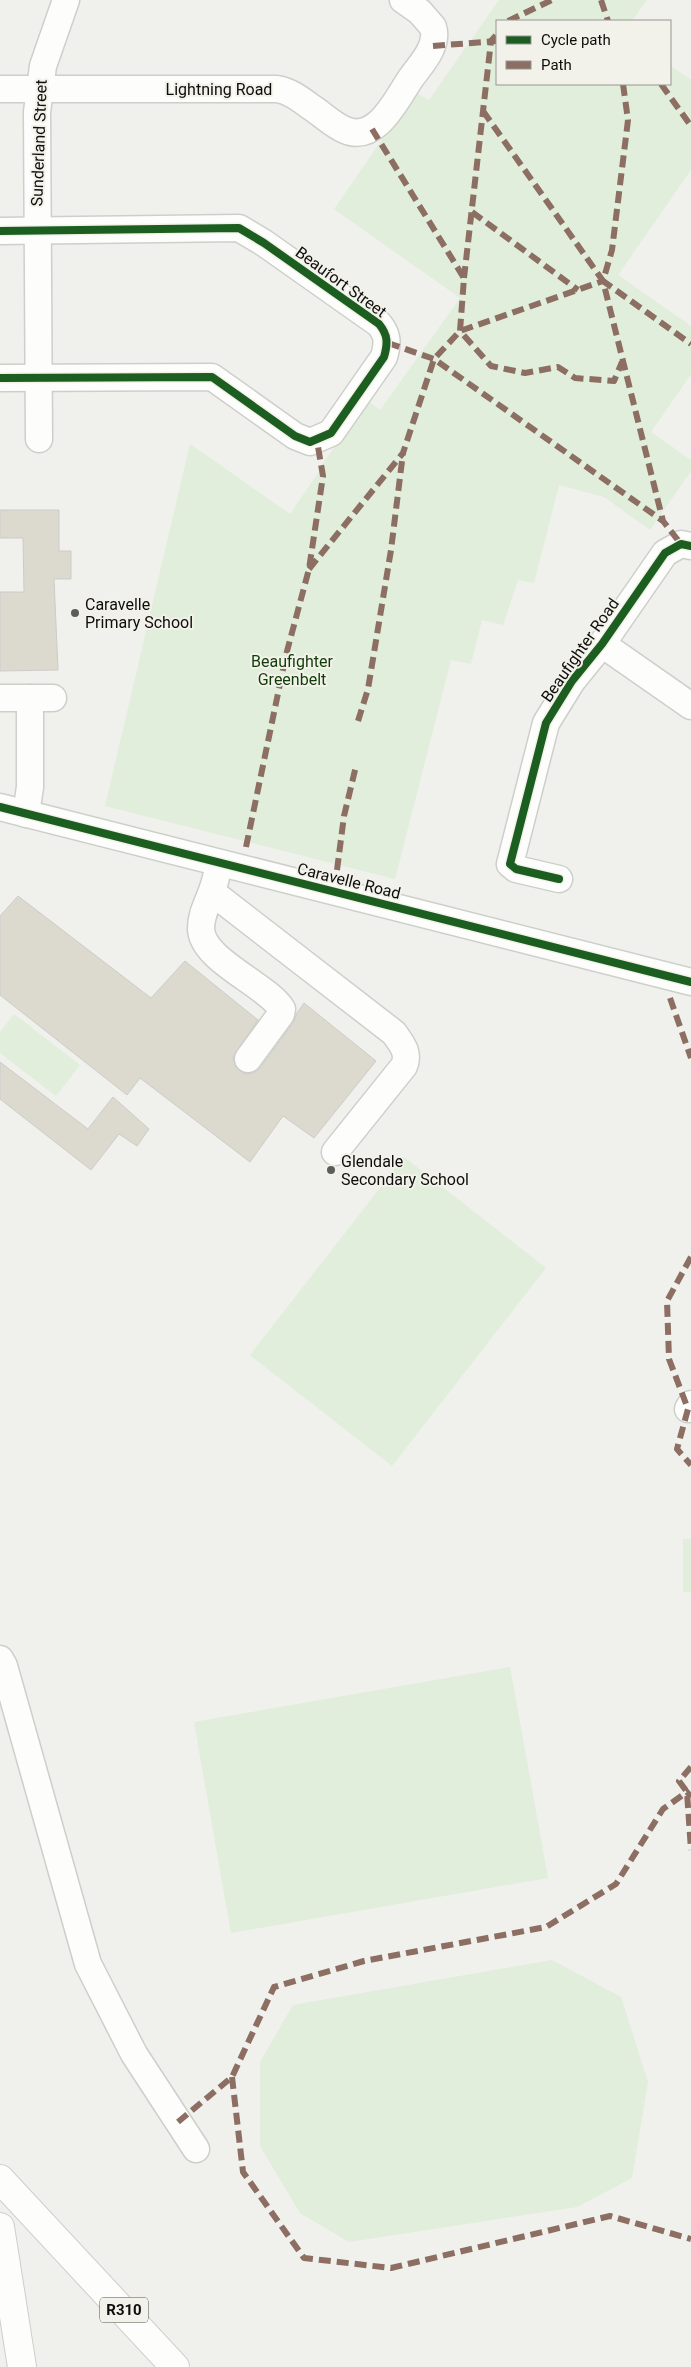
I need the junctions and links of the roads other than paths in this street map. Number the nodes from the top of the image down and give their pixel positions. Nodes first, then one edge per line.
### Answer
1 (66, 0) edge
2 (403, 0) edge
3 (0, 90) edge
4 (39, 90) junction
5 (36, 230) junction
6 (0, 231) edge
7 (0, 378) edge
8 (39, 378) junction
9 (39, 440) dead end
10 (691, 546) edge
11 (602, 644) junction
12 (0, 698) edge
13 (691, 706) edge
14 (0, 807) edge
15 (26, 814) junction
16 (219, 863) junction
17 (559, 879) dead end
18 (213, 893) junction
19 (691, 982) edge
20 (248, 1059) dead end
21 (335, 1152) dead end
22 (0, 1659) edge
23 (196, 2149) dead end
24 (0, 2179) edge
25 (0, 2226) edge
26 (22, 2367) edge
27 (175, 2367) edge

1 - 4 street, Sunderland Street
2 - 4 street, Lightning Road
3 - 4 street, Lightning Road
4 - 5 street, Sunderland Street
5 - 6 street
5 - 8 street, Sunderland Street
5 - 8 street, Beaufort Street
7 - 8 street
8 - 9 street, Sunderland Street
10 - 11 street, Beaufighter Road
11 - 13 street, Beaufighter Road
11 - 17 street, Beaufighter Road
12 - 15 street
14 - 15 street, Caravelle Road
15 - 16 street, Caravelle Road
16 - 18 street
16 - 19 street, Caravelle Road
18 - 20 street
18 - 21 street
22 - 23 street
24 - 27 main road, R310
25 - 26 main road

